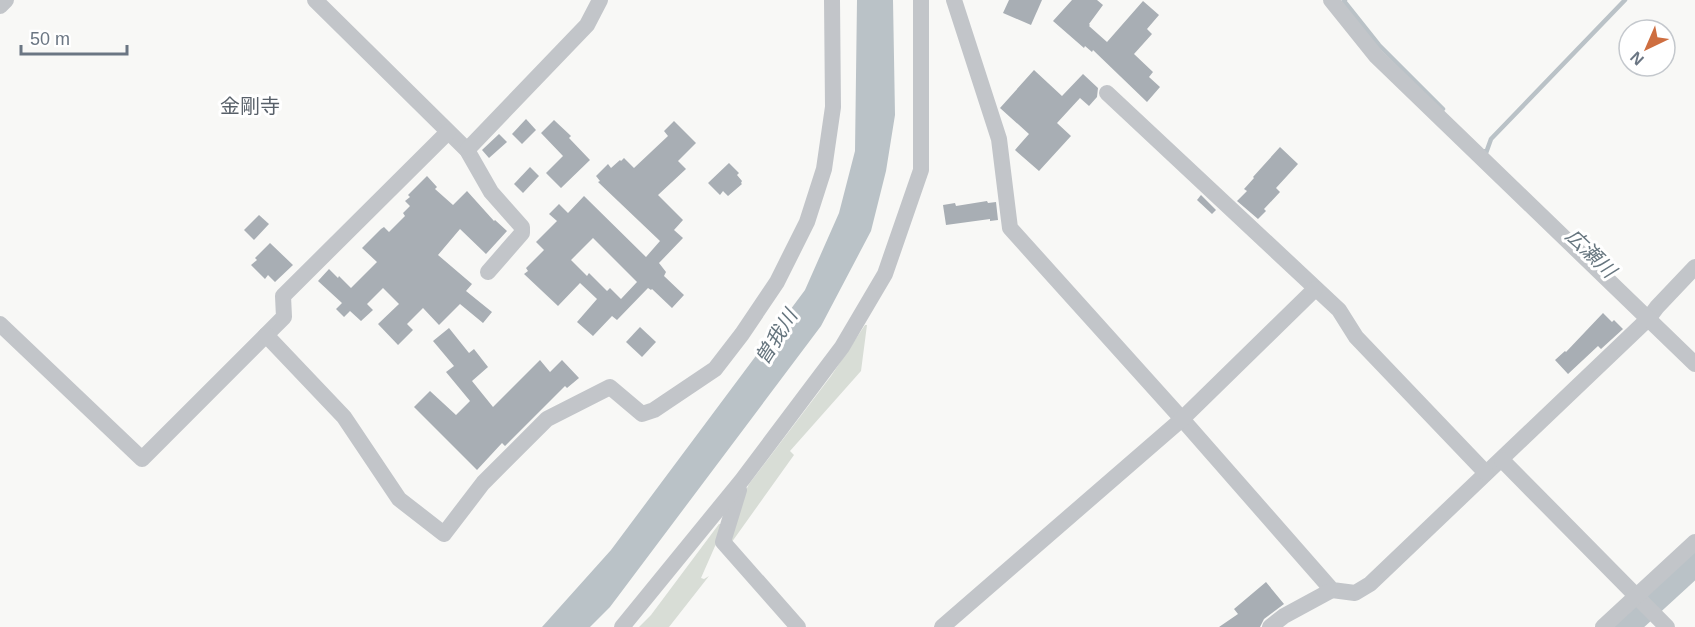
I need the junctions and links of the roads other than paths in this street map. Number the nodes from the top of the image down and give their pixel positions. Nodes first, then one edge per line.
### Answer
1 (6, 0) edge
2 (315, 0) edge
3 (600, 0) edge
4 (832, 0) edge
5 (954, 0) edge
6 (1331, 0) edge
7 (922, 2) edge
8 (0, 6) edge
9 (1107, 93) dead end
10 (448, 132) junction
11 (466, 150) junction
12 (1695, 267) edge
13 (488, 272) dead end
14 (1315, 288) junction
15 (1653, 313) junction
16 (0, 324) edge
17 (266, 335) junction
18 (1695, 364) edge
19 (1182, 418) junction
20 (1502, 460) junction
21 (1486, 473) junction
22 (742, 480) junction
23 (1695, 542) edge
24 (1332, 590) junction
25 (1638, 597) junction
26 (622, 627) edge
27 (798, 627) edge
28 (942, 627) edge
29 (1270, 627) edge
30 (1603, 627) edge
31 (1667, 627) edge

1 - 8 street
2 - 10 street
3 - 11 street
4 - 17 street
5 - 19 street
6 - 15 street
7 - 22 street
9 - 14 street
10 - 11 street
10 - 17 street
11 - 13 street
12 - 15 street
14 - 19 street
14 - 21 street
15 - 18 street
15 - 20 street
16 - 17 street
19 - 24 street
19 - 28 street
20 - 21 street
20 - 25 street
21 - 24 street
22 - 26 street
22 - 27 street
23 - 25 street
24 - 29 street
25 - 30 street
25 - 31 street

